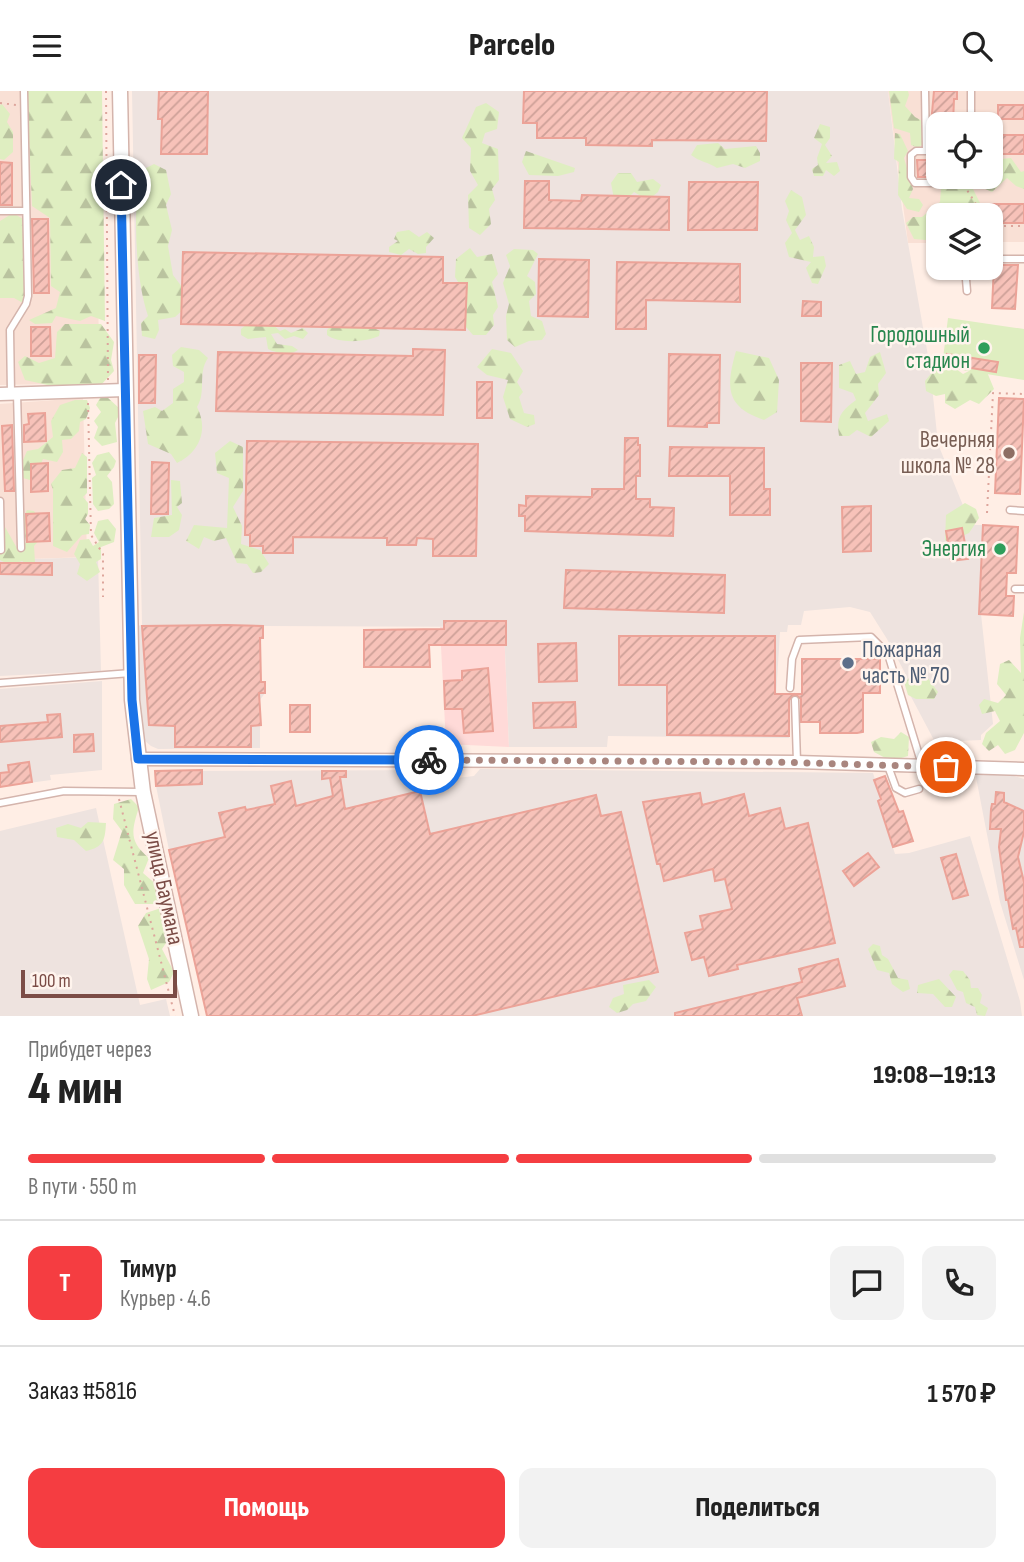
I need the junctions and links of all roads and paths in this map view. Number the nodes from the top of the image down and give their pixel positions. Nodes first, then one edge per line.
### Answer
1 (24, 91) edge
2 (106, 91) edge
3 (120, 91) edge
4 (925, 91) edge
5 (971, 91) edge
6 (0, 103) edge
7 (24, 107) junction
8 (971, 112) edge
9 (926, 151) edge
10 (926, 151) edge
11 (926, 183) edge
12 (0, 211) edge
13 (25, 211) junction
14 (1003, 226) edge
15 (1024, 226) edge
16 (1003, 259) edge
17 (1024, 259) edge
18 (966, 280) edge
19 (967, 291) dead end
20 (108, 390) junction
21 (125, 390) junction
22 (88, 391) junction
23 (9, 394) edge
24 (1024, 394) edge
25 (0, 501) edge
26 (1010, 510) dead end
27 (1024, 511) edge
28 (987, 513) dead end
29 (21, 548) dead end
30 (2, 550) edge
31 (1015, 589) dead end
32 (1024, 589) edge
33 (103, 597) dead end
34 (131, 673) junction
35 (0, 683) edge
36 (790, 688) dead end
37 (795, 699) dead end
38 (138, 759) junction
39 (797, 762) junction
40 (888, 765) junction
41 (923, 767) junction
42 (1024, 769) edge
43 (919, 789) dead end
44 (117, 792) junction
45 (143, 792) junction
46 (0, 803) edge
47 (175, 1016) edge
48 (191, 1016) edge

1 - 7 lane
2 - 20 path
3 - 21 street, улица Баумана
4 - 10 lane
5 - 8 lane
6 - 7 path
7 - 13 lane
9 - 11 lane
12 - 13 lane
13 - 23 lane
14 - 15 path
16 - 17 lane
18 - 19 lane
20 - 21 street
20 - 22 street
21 - 34 street, улица Баумана
22 - 23 street
22 - 33 path
23 - 29 lane
24 - 28 path
25 - 30 lane
26 - 27 lane
31 - 32 lane
34 - 35 lane
34 - 38 street, улица Баумана
36 - 41 lane
37 - 39 lane
38 - 39 street
38 - 45 street, улица Баумана
39 - 40 street
40 - 41 street
40 - 43 lane
41 - 42 street
44 - 45 lane
44 - 46 lane
44 - 47 path
45 - 48 street, улица Баумана

